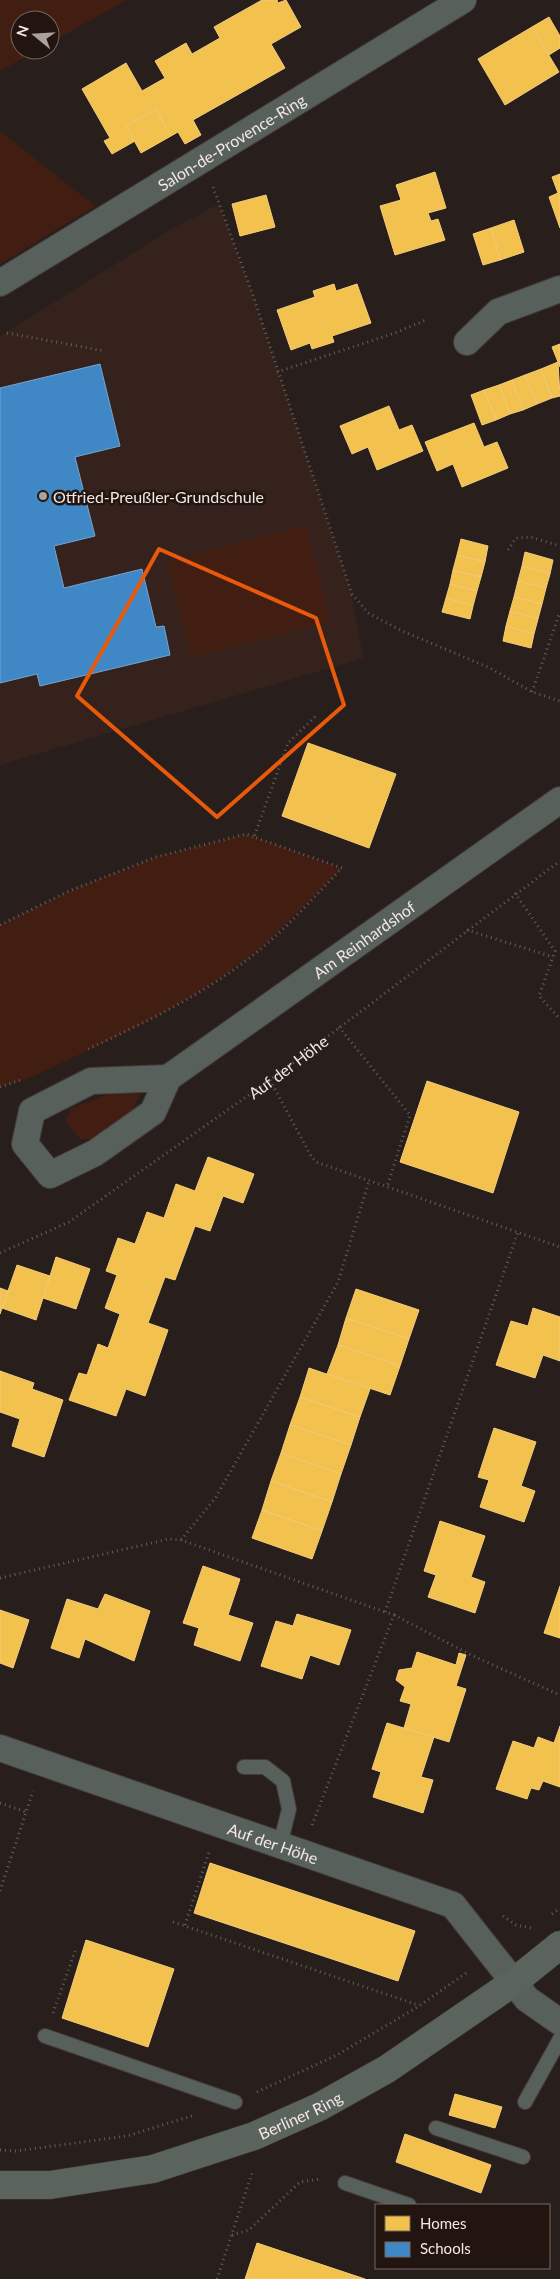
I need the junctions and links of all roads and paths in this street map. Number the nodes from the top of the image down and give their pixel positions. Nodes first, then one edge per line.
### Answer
1 (464, 0) edge
2 (212, 183) dead end
3 (0, 283) edge
4 (560, 289) edge
5 (426, 320) dead end
6 (7, 333) dead end
7 (467, 342) dead end
8 (105, 351) dead end
9 (277, 372) junction
10 (560, 546) edge
11 (508, 550) dead end
12 (560, 612) edge
13 (532, 692) junction
14 (560, 701) edge
15 (318, 714) dead end
16 (560, 800) edge
17 (254, 837) junction
18 (560, 860) edge
19 (515, 893) junction
20 (0, 926) edge
21 (467, 930) junction
22 (553, 957) junction
23 (560, 1019) edge
24 (339, 1027) junction
25 (80, 1053) dead end
26 (168, 1078) junction
27 (24, 1079) dead end
28 (270, 1080) junction
29 (0, 1087) edge
30 (369, 1181) junction
31 (386, 1187) junction
32 (518, 1232) junction
33 (560, 1247) edge
34 (0, 1253) edge
35 (181, 1540) junction
36 (0, 1578) edge
37 (385, 1612) junction
38 (394, 1614) junction
39 (560, 1695) edge
40 (0, 1748) edge
41 (244, 1767) dead end
42 (36, 1784) dead end
43 (0, 1803) edge
44 (26, 1812) junction
45 (309, 1833) dead end
46 (211, 1845) dead end
47 (280, 1845) junction
48 (0, 1891) edge
49 (173, 1922) dead end
50 (185, 1925) junction
51 (560, 1945) edge
52 (477, 1966) dead end
53 (514, 1982) junction
54 (419, 2006) junction
55 (560, 2022) edge
56 (44, 2036) dead end
57 (560, 2039) edge
58 (235, 2102) junction
59 (525, 2102) dead end
60 (436, 2128) dead end
61 (0, 2150) edge
62 (523, 2157) dead end
63 (255, 2164) dead end
64 (345, 2184) joint
65 (0, 2185) edge
66 (406, 2204) edge
67 (232, 2235) junction
68 (217, 2279) edge

1 - 3 street, Salon-de-Provence-Ring
2 - 9 path
4 - 7 street
5 - 9 path
6 - 8 path
9 - 13 path
10 - 11 path
12 - 13 path
13 - 14 path
15 - 17 path
16 - 26 street, Am Reinhardshof
17 - 20 path
17 - 25 path
18 - 19 path, Auf der Höhe
19 - 21 path, Auf der Höhe
19 - 22 path
21 - 22 path
21 - 24 path, Auf der Höhe
22 - 23 path
24 - 28 path, Auf der Höhe
24 - 31 path
26 - 26 street
27 - 29 path
28 - 30 path
28 - 34 path, Auf der Höhe
30 - 31 path
30 - 35 path
31 - 32 path
32 - 33 path
32 - 37 path
35 - 36 path
35 - 37 path
37 - 38 path
38 - 39 path
38 - 45 path
40 - 47 street, Auf der Höhe
41 - 47 lane
42 - 44 path
43 - 44 path
44 - 48 path
46 - 50 path
47 - 53 street, Auf der Höhe
49 - 50 path
50 - 54 path
51 - 53 street, Berliner Ring
52 - 54 path
53 - 55 street, Auf der Höhe
53 - 65 street, Berliner Ring
54 - 58 path
56 - 58 lane
57 - 59 lane
58 - 61 path
60 - 62 lane
63 - 67 path
64 - 66 lane
64 - 67 path
67 - 68 path

